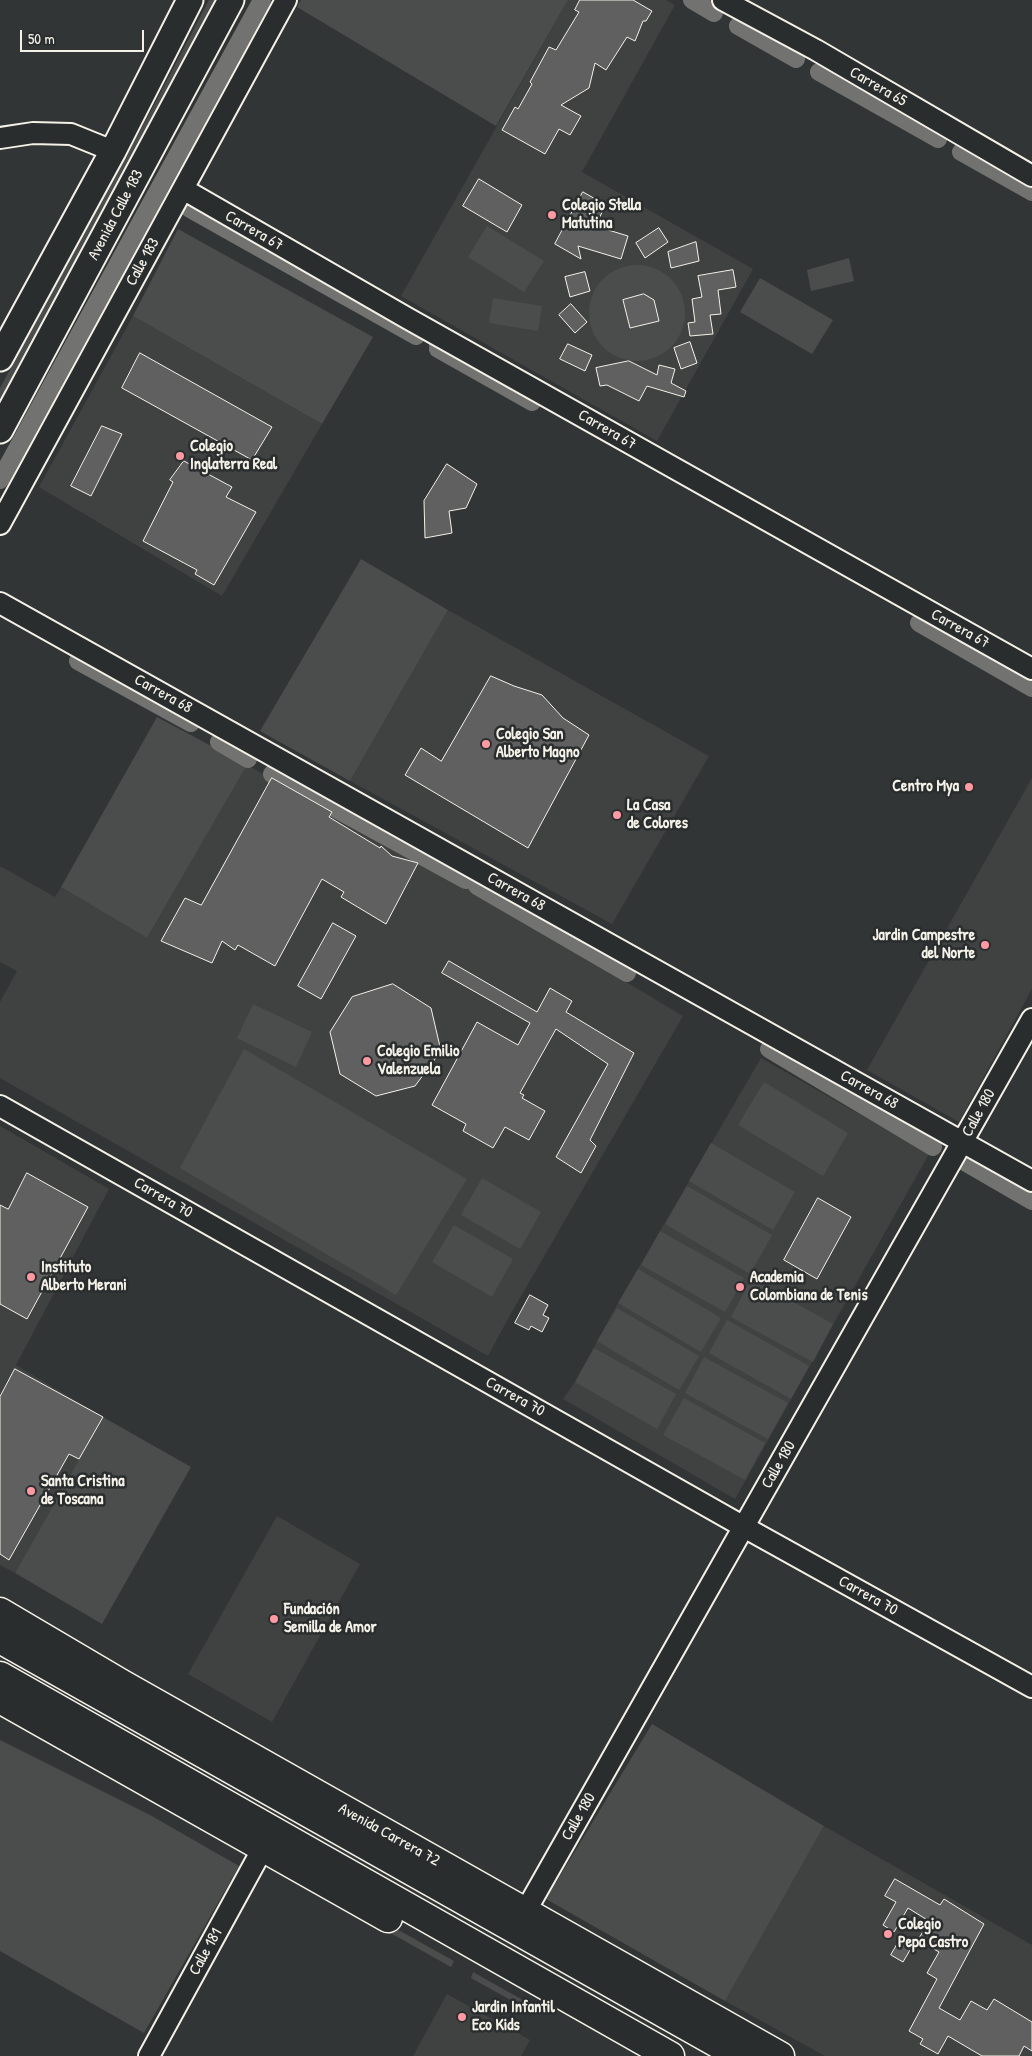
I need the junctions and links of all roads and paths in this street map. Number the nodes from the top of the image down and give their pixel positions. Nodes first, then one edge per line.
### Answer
1 (190, 0) edge
2 (231, 0) edge
3 (286, 0) edge
4 (723, 0) edge
5 (0, 138) edge
6 (113, 151) junction
7 (1032, 176) edge
8 (183, 189) junction
9 (0, 358) edge
10 (0, 430) edge
11 (0, 524) edge
12 (0, 604) edge
13 (1032, 669) edge
14 (1032, 1019) edge
15 (0, 1106) edge
16 (962, 1142) junction
17 (1032, 1182) edge
18 (744, 1527) junction
19 (0, 1612) edge
20 (0, 1639) edge
21 (0, 1676) edge
22 (1032, 1687) edge
23 (0, 1699) edge
24 (263, 1848) junction
25 (525, 1912) junction
26 (149, 2056) edge
27 (633, 2056) edge
28 (670, 2056) edge
29 (740, 2056) edge
30 (780, 2056) edge

1 - 6 main road, Avenida Calle 183
2 - 10 main road, Avenida Calle 183
3 - 8 street, Calle 183
4 - 7 street, Carrera 65
5 - 6 street
6 - 9 main road, Avenida Calle 183
8 - 11 street, Calle 183
8 - 13 street, Carrera 67
12 - 16 street, Carrera 68
14 - 16 street, Calle 180
15 - 18 street, Carrera 70
16 - 17 street, Carrera 68
16 - 18 street, Calle 180
18 - 22 street, Carrera 70
18 - 25 street, Calle 180
19 - 25 highway, Avenida Carrera 72
20 - 29 highway, Avenida Carrera 72
21 - 28 highway
23 - 24 highway
24 - 26 street, Calle 181
24 - 27 highway
25 - 30 highway, Avenida Carrera 72

